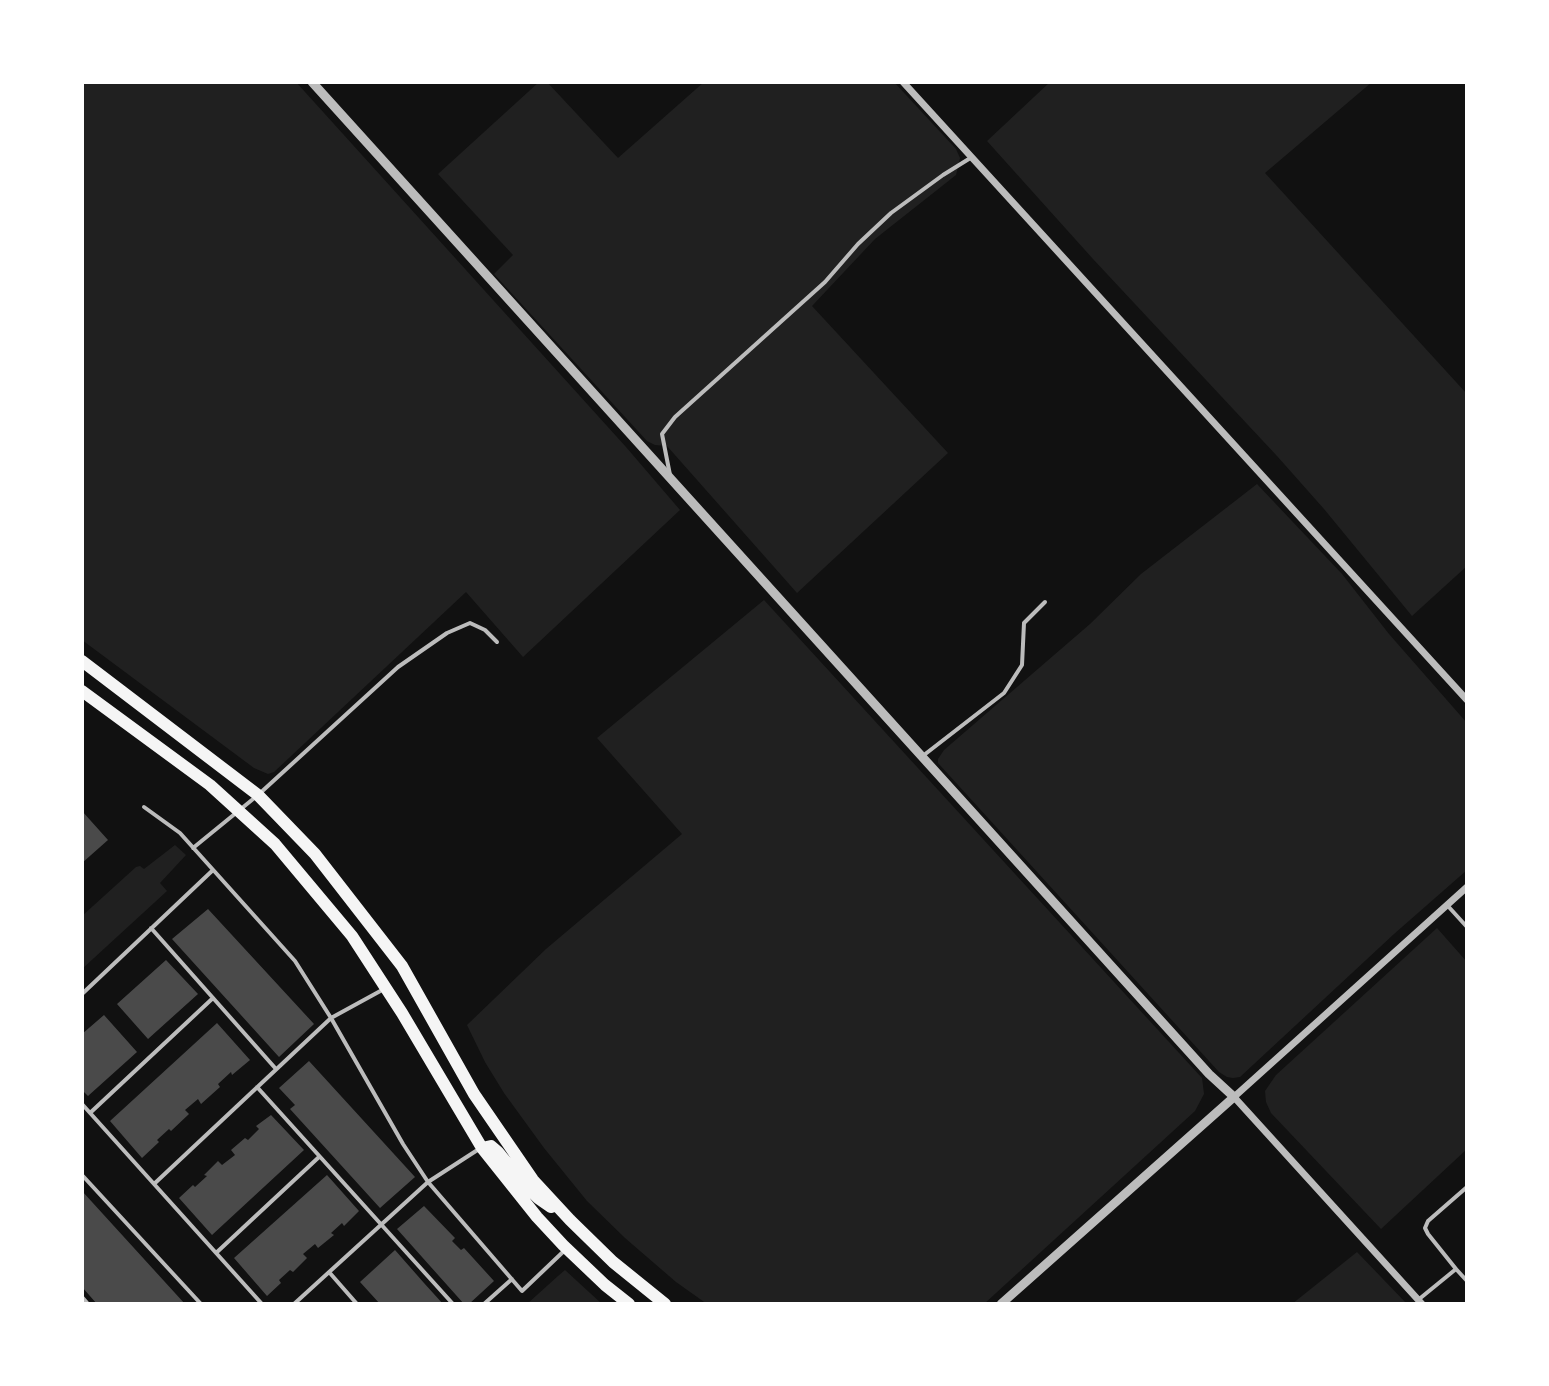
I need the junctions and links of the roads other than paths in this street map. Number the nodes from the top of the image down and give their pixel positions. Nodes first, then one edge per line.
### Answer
1 (312, 82) edge
2 (903, 82) edge
3 (972, 157) junction
4 (670, 478) junction
5 (1045, 602) dead end
6 (497, 642) dead end
7 (82, 661) edge
8 (82, 691) edge
9 (1467, 700) edge
10 (922, 756) junction
11 (258, 795) junction
12 (144, 807) dead end
13 (238, 811) junction
14 (193, 848) junction
15 (213, 870) junction
16 (1467, 887) edge
17 (1447, 905) junction
18 (1467, 927) edge
19 (151, 928) junction
20 (386, 988) junction
21 (82, 994) edge
22 (213, 998) junction
23 (331, 1018) junction
24 (276, 1069) junction
25 (257, 1087) junction
26 (1234, 1097) junction
27 (82, 1104) edge
28 (90, 1113) junction
29 (482, 1148) junction
30 (319, 1157) junction
31 (82, 1175) edge
32 (428, 1182) junction
33 (154, 1184) junction
34 (1467, 1187) edge
35 (570, 1220) junction
36 (381, 1225) junction
37 (567, 1249) junction
38 (216, 1253) junction
39 (1456, 1269) junction
40 (329, 1272) junction
41 (512, 1279) junction
42 (1467, 1281) edge
43 (82, 1297) edge
44 (1420, 1302) edge
45 (88, 1304) edge
46 (201, 1304) edge
47 (262, 1304) edge
48 (294, 1304) edge
49 (357, 1304) edge
50 (453, 1304) edge
51 (484, 1304) edge
52 (629, 1304) edge
53 (665, 1304) edge
54 (1001, 1304) edge

1 - 4 street
2 - 3 street
3 - 4 lane
3 - 9 street
4 - 10 street
5 - 10 lane
6 - 11 lane
7 - 11 main road
8 - 13 main road
10 - 26 street
11 - 13 lane
11 - 35 main road
12 - 14 lane
13 - 14 lane
13 - 20 main road
14 - 15 lane
15 - 19 lane
15 - 23 lane
16 - 17 street
17 - 18 lane
17 - 26 street
19 - 21 lane
19 - 22 lane
20 - 23 lane
20 - 29 main road
22 - 24 lane
22 - 28 lane
23 - 24 lane
23 - 32 lane
24 - 25 lane
25 - 30 lane
25 - 33 lane
26 - 44 street
26 - 54 street
27 - 28 lane
28 - 33 lane
29 - 32 lane
29 - 35 main road
29 - 37 main road
30 - 36 lane
30 - 38 lane
31 - 46 lane
32 - 36 lane
32 - 41 lane
33 - 38 lane
34 - 39 lane
35 - 53 main road
36 - 40 lane
36 - 50 lane
37 - 41 lane
37 - 52 main road
38 - 47 lane
39 - 42 lane
39 - 44 lane
40 - 48 lane
40 - 49 lane
41 - 51 lane
43 - 45 lane

